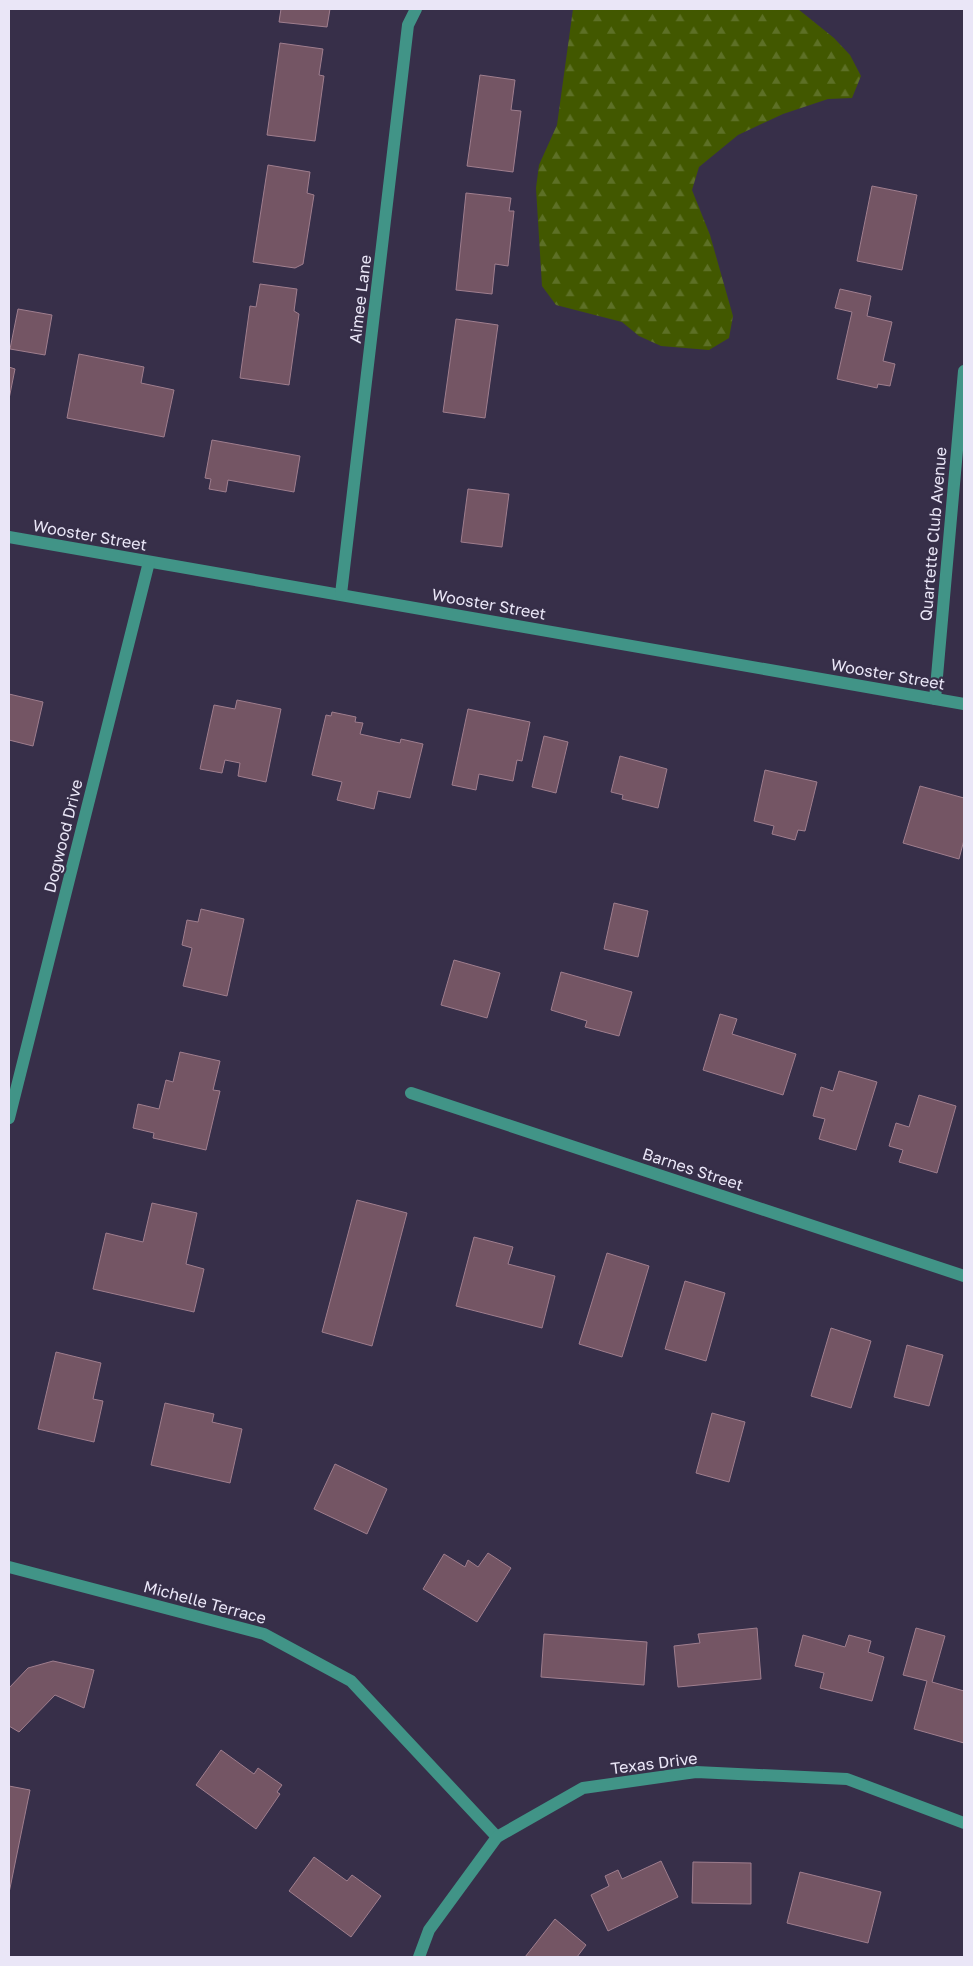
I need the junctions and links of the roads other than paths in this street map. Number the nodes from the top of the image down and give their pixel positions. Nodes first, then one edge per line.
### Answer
1 (416, 9) edge
2 (964, 371) edge
3 (9, 537) edge
4 (149, 562) junction
5 (341, 594) junction
6 (936, 699) junction
7 (964, 704) edge
8 (411, 1093) dead end
9 (9, 1118) edge
10 (964, 1276) edge
11 (9, 1567) edge
12 (964, 1823) edge
13 (497, 1837) junction
14 (419, 1957) edge

1 - 5 street, Aimee Lane
2 - 6 street, Quartette Club Avenue
3 - 4 street, Wooster Street
4 - 5 street, Wooster Street
4 - 9 street, Dogwood Drive
5 - 6 street, Wooster Street
6 - 7 street, Wooster Street
8 - 10 street, Barnes Street
11 - 13 street, Michelle Terrace
12 - 13 street, Texas Drive
13 - 14 street, Texas Drive

